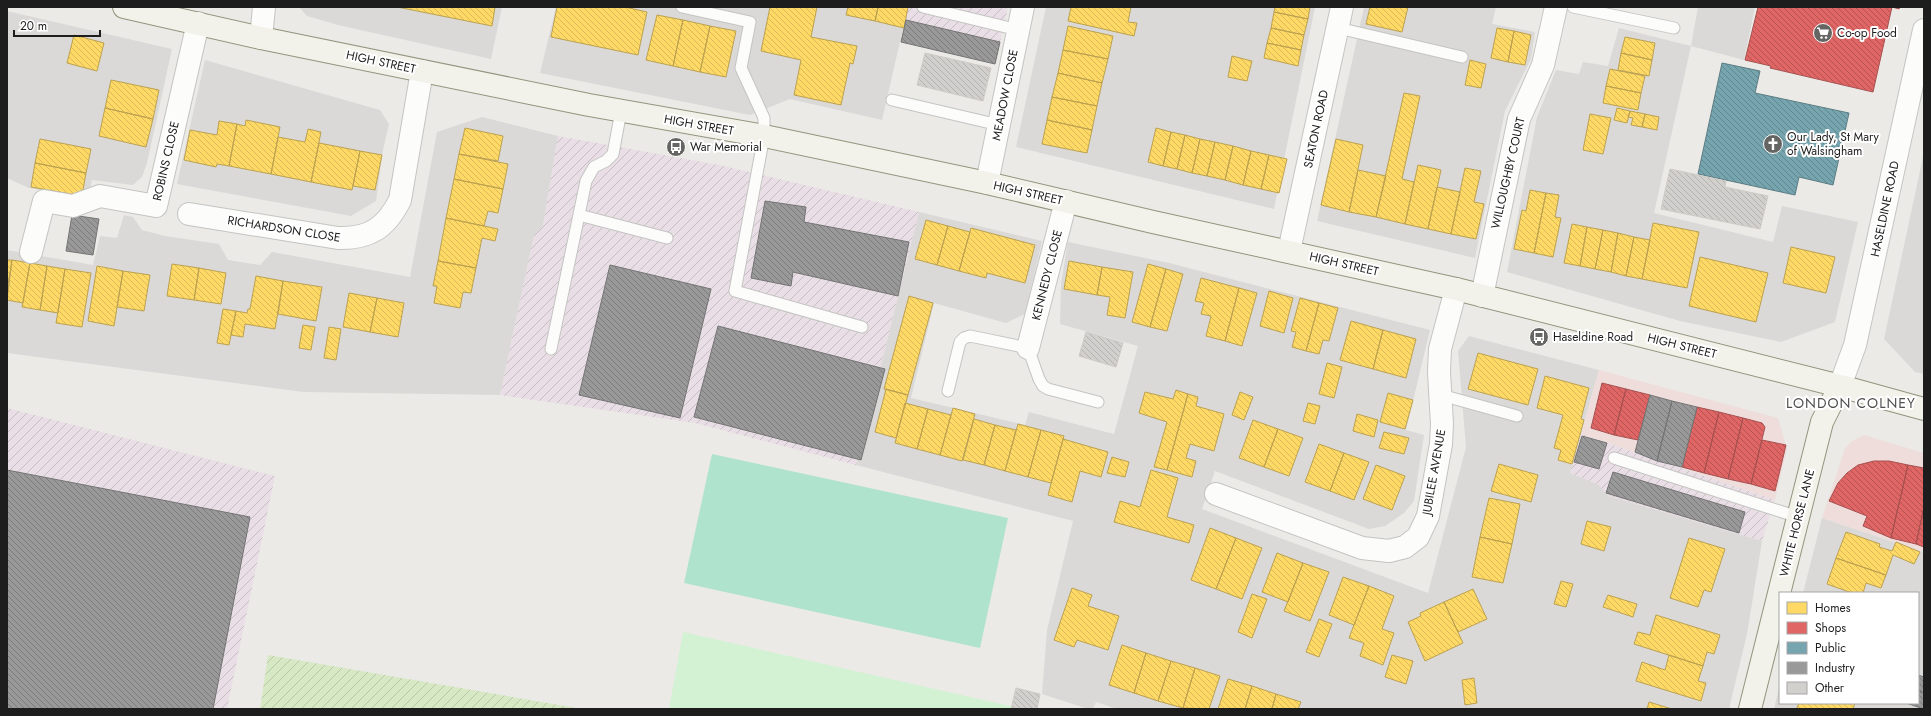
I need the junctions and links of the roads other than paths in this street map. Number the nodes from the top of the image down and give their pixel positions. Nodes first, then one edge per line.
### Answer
1 (124, 7) edge
2 (264, 7) edge
3 (682, 7) edge
4 (923, 7) edge
5 (1023, 7) edge
6 (1342, 7) edge
7 (1556, 7) edge
8 (1573, 7) edge
9 (198, 23) junction
10 (1338, 28) junction
11 (1674, 28) dead end
12 (1018, 30) junction
13 (1924, 30) edge
14 (260, 38) junction
15 (1462, 57) dead end
16 (422, 70) junction
17 (892, 100) dead end
18 (621, 111) junction
19 (999, 125) junction
20 (764, 136) junction
21 (987, 184) junction
22 (1066, 201) junction
23 (189, 214) dead end
24 (579, 215) junction
25 (667, 238) dead end
26 (1289, 251) junction
27 (31, 252) dead end
28 (1456, 288) junction
29 (1482, 296) junction
30 (862, 327) dead end
31 (1028, 348) junction
32 (551, 349) dead end
33 (1840, 386) junction
34 (948, 391) dead end
35 (1440, 395) junction
36 (1098, 402) dead end
37 (1924, 409) edge
38 (1517, 416) dead end
39 (1614, 458) dead end
40 (1216, 494) dead end
41 (1798, 517) junction
42 (1779, 592) edge
43 (1779, 593) edge
44 (1750, 709) edge

1 - 9 street, HIGH STREET
2 - 14 street
3 - 20 lane
4 - 12 lane
5 - 12 street, MEADOW CLOSE
6 - 10 street, SEATON ROAD
7 - 29 street, WILLOUGHBY COURT
8 - 11 lane
9 - 14 street, HIGH STREET
9 - 27 street, ROBINS CLOSE
10 - 15 lane
10 - 26 street, SEATON ROAD
12 - 19 street, MEADOW CLOSE
13 - 33 street, HASELDINE ROAD
14 - 16 street, HIGH STREET
16 - 18 street, HIGH STREET
16 - 23 street, RICHARDSON CLOSE
17 - 19 lane
18 - 20 street, HIGH STREET
18 - 24 lane
19 - 21 street, MEADOW CLOSE
20 - 21 street, HIGH STREET
20 - 30 lane
21 - 22 street, HIGH STREET
22 - 26 street, HIGH STREET
22 - 31 street, KENNEDY CLOSE
24 - 25 lane
24 - 32 lane
26 - 28 street, HIGH STREET
28 - 29 street, HIGH STREET
28 - 35 street, JUBILEE AVENUE
29 - 33 street, HIGH STREET
31 - 34 lane
31 - 36 lane
33 - 37 street, HIGH STREET
33 - 41 street, WHITE HORSE LANE
35 - 38 lane
35 - 40 street, JUBILEE AVENUE
39 - 41 lane
41 - 42 street, WHITE HORSE LANE
43 - 44 street, WHITE HORSE LANE

